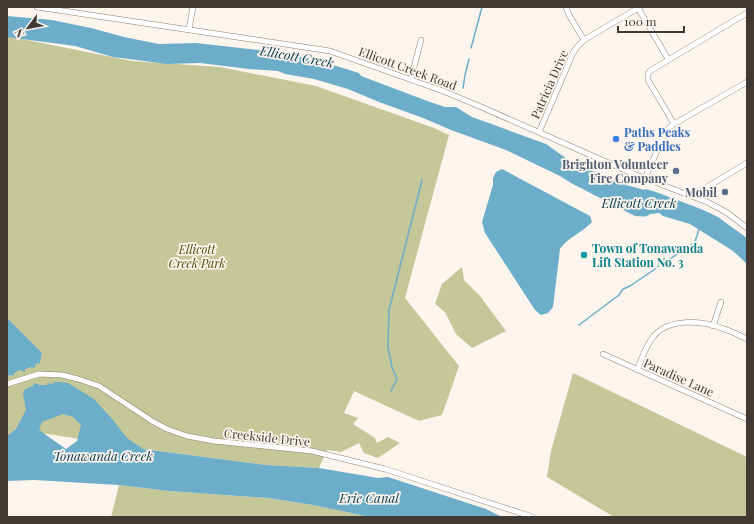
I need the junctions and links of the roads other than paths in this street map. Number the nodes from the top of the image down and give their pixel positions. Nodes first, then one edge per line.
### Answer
1 (37, 7) edge
2 (193, 7) edge
3 (566, 7) edge
4 (639, 8) edge
5 (747, 13) edge
6 (189, 29) junction
7 (421, 40) dead end
8 (584, 40) junction
9 (668, 59) junction
10 (411, 80) junction
11 (747, 82) edge
12 (674, 124) junction
13 (539, 132) junction
14 (747, 163) edge
15 (645, 178) junction
16 (692, 196) junction
17 (747, 228) edge
18 (720, 302) dead end
19 (713, 326) junction
20 (747, 339) edge
21 (603, 354) dead end
22 (637, 370) junction
23 (7, 384) edge
24 (747, 419) edge
25 (533, 517) edge

1 - 6 street, Ellicott Creek Road
2 - 6 street
3 - 8 street
4 - 8 street, Patricia Drive
4 - 9 street
5 - 9 street
6 - 10 street, Ellicott Creek Road
7 - 10 street
8 - 13 street, Patricia Drive
9 - 12 street
10 - 13 street, Ellicott Creek Road
11 - 12 street
12 - 15 street
13 - 15 street, Ellicott Creek Road
14 - 16 street
15 - 16 street, Ellicott Creek Road
16 - 17 street, Ellicott Creek Road
18 - 19 street
19 - 20 street
19 - 22 street
21 - 22 street, Paradise Lane
22 - 24 street, Paradise Lane
23 - 25 street, Creekside Drive

